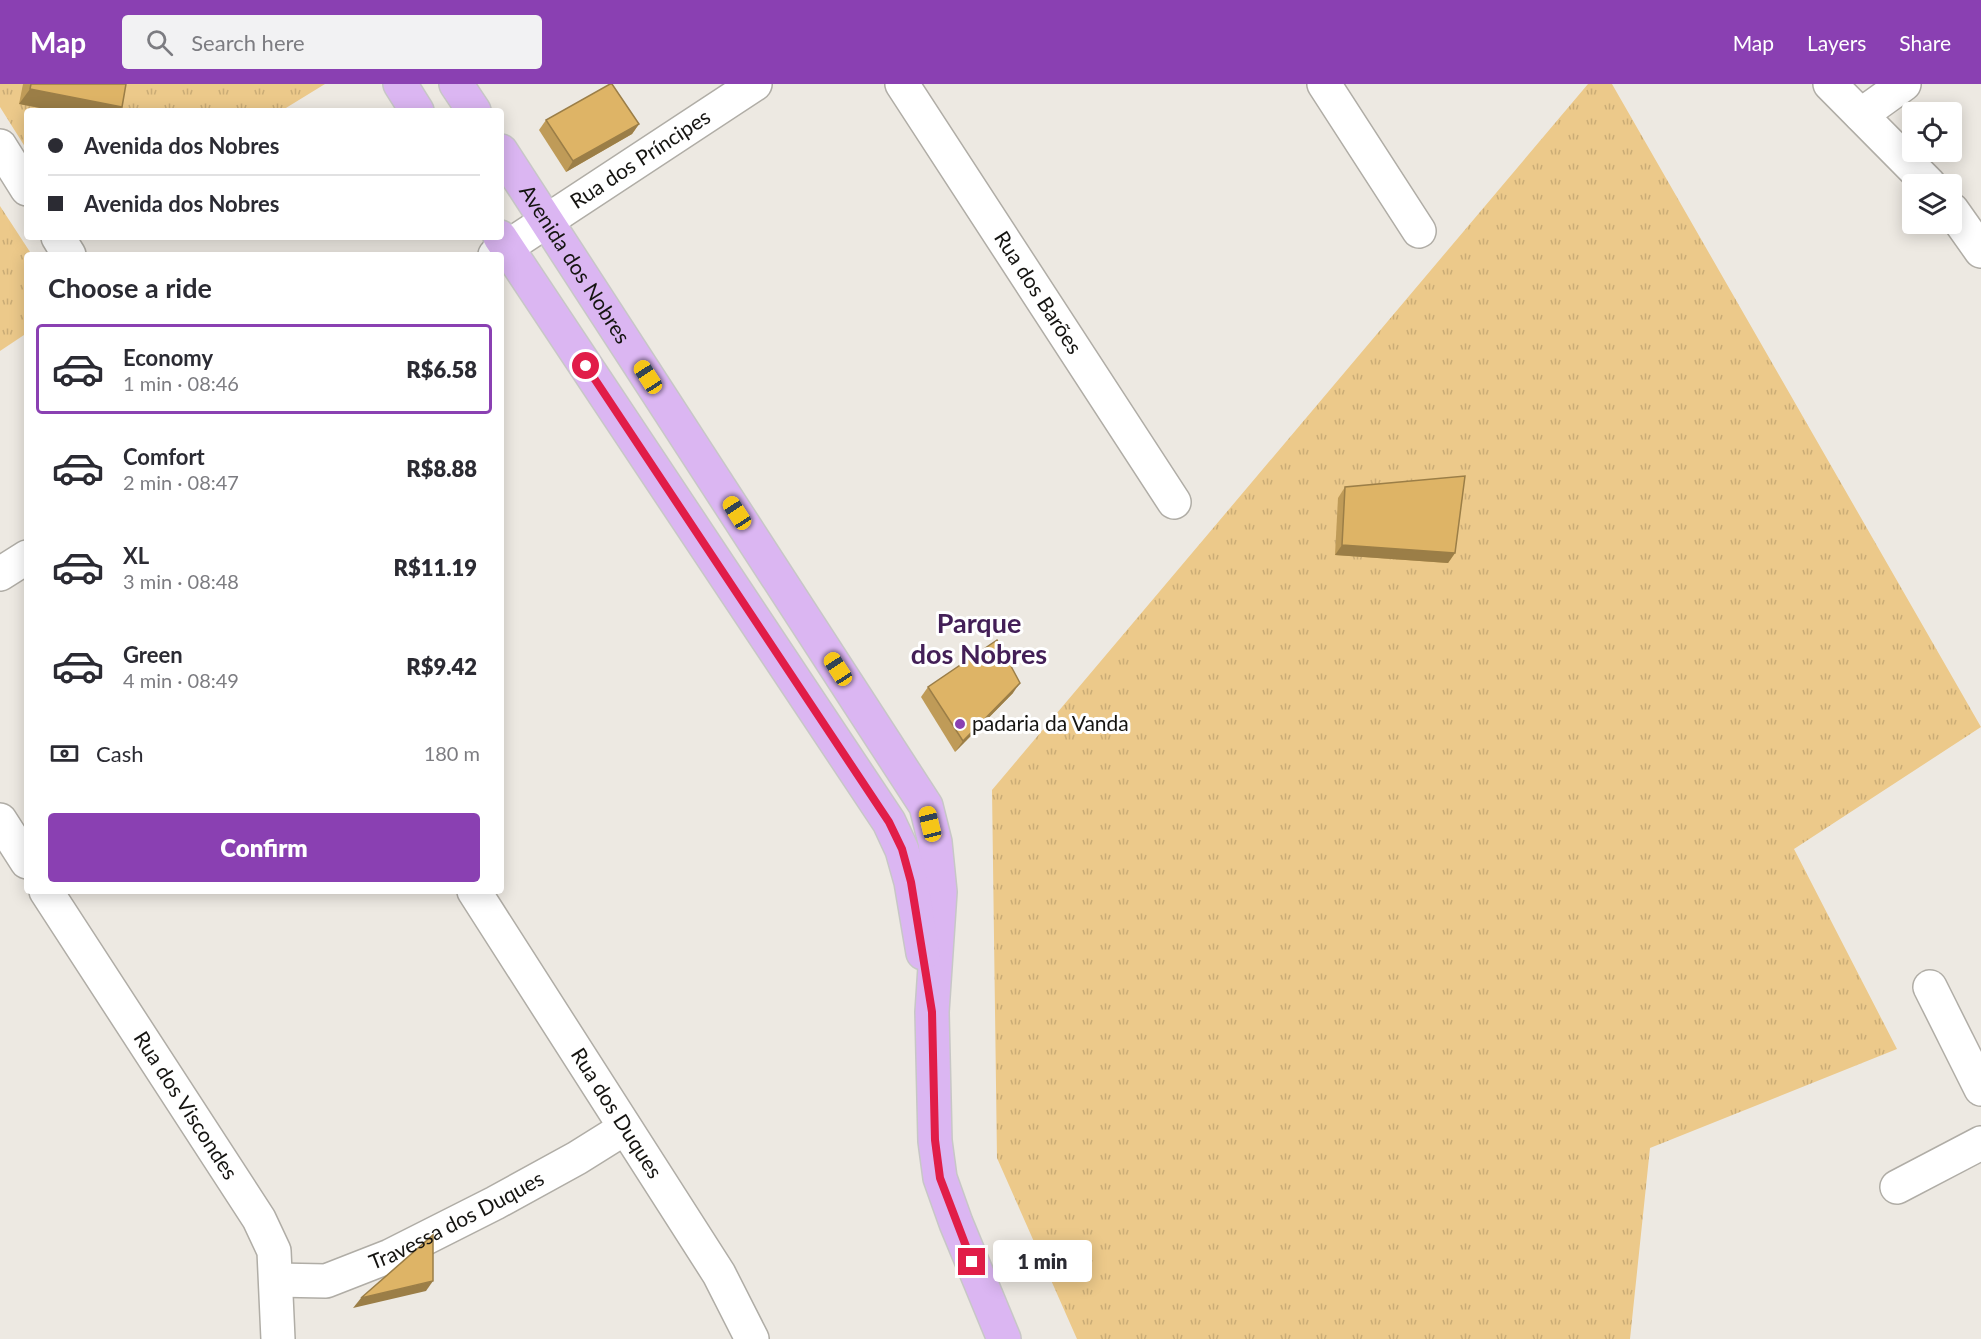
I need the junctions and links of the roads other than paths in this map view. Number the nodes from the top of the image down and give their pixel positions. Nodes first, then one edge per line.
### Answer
1 (400, 84) edge
2 (456, 84) edge
3 (755, 84) edge
4 (902, 84) edge
5 (1324, 84) edge
6 (1830, 84) edge
7 (1904, 84) edge
8 (415, 108) edge
9 (472, 108) edge
10 (1862, 116) junction
11 (0, 146) edge
12 (504, 155) edge
13 (1919, 174) edge
14 (24, 184) edge
15 (548, 221) junction
16 (1962, 224) edge
17 (1419, 231) dead end
18 (501, 246) edge
19 (1981, 251) edge
20 (1174, 502) dead end
21 (24, 559) edge
22 (0, 574) edge
23 (0, 820) edge
24 (24, 857) edge
25 (48, 894) edge
26 (476, 894) edge
27 (1930, 987) dead end
28 (932, 1012) junction
29 (1981, 1089) edge
30 (625, 1128) junction
31 (1981, 1143) edge
32 (1896, 1187) dead end
33 (276, 1280) junction
34 (278, 1339) edge
35 (752, 1339) edge
36 (1004, 1339) edge

1 - 8 main road
2 - 9 main road
3 - 15 street, Rua dos Príncipes
4 - 20 street, Rua dos Barões
5 - 17 street
6 - 10 street
7 - 10 street
10 - 13 street
11 - 14 street
12 - 15 main road, Avenida dos Nobres
15 - 18 street, Rua dos Príncipes
15 - 28 main road, Avenida dos Nobres
16 - 19 street
18 - 28 main road, Avenida dos Nobres
21 - 22 street
23 - 24 street
25 - 33 street, Rua dos Viscondes
26 - 30 street, Rua dos Duques
27 - 29 street
28 - 36 main road, Avenida dos Nobres
30 - 33 street, Travessa dos Duques
30 - 35 street, Rua dos Duques
31 - 32 street
33 - 34 street, Rua dos Viscondes

